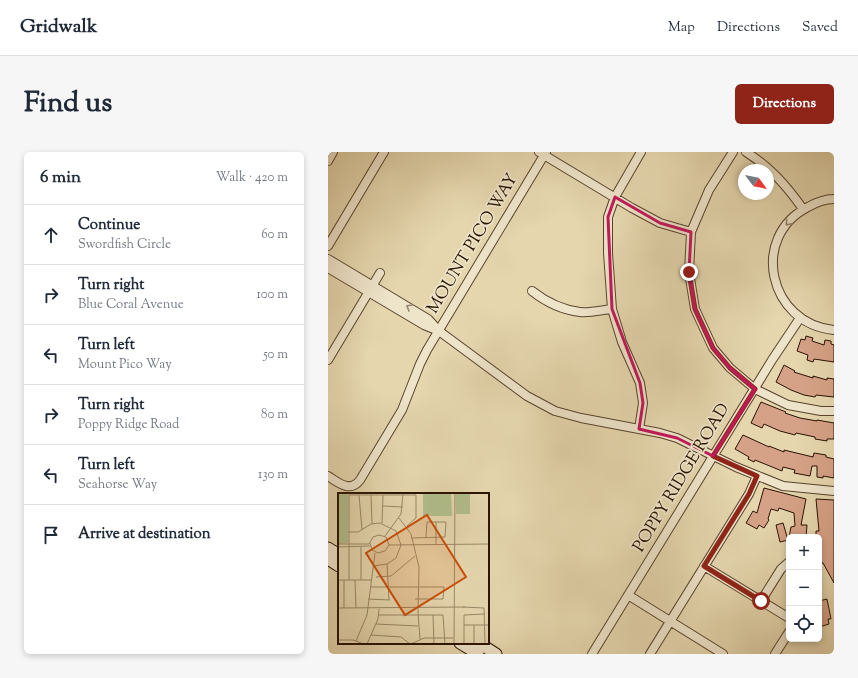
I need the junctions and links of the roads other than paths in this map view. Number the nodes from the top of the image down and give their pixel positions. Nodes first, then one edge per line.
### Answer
1 (334, 152) edge
2 (384, 152) edge
3 (641, 152) edge
4 (733, 152) edge
5 (746, 152) edge
6 (543, 153) edge
7 (328, 161) edge
8 (615, 197) junction
9 (834, 199) edge
10 (803, 209) junction
11 (691, 232) junction
12 (328, 246) edge
13 (328, 259) edge
14 (328, 268) edge
15 (380, 273) dead end
16 (371, 289) junction
17 (532, 291) dead end
18 (612, 309) junction
19 (800, 318) junction
20 (834, 330) edge
21 (439, 331) junction
22 (328, 360) edge
23 (755, 389) junction
24 (834, 411) edge
25 (639, 429) junction
26 (713, 456) junction
27 (328, 476) edge
28 (757, 476) junction
29 (834, 491) edge
30 (328, 548) edge
31 (338, 554) edge
32 (328, 559) edge
33 (338, 565) edge
34 (786, 565) edge
35 (704, 566) junction
36 (628, 595) junction
37 (761, 601) junction
38 (786, 616) edge
39 (670, 622) junction
40 (786, 637) edge
41 (462, 644) edge
42 (481, 644) edge
43 (478, 654) edge
44 (496, 654) edge
45 (592, 654) edge
46 (650, 654) edge
47 (723, 654) edge
48 (775, 654) edge

1 - 7 street
2 - 12 street
3 - 8 street
4 - 11 street
5 - 10 street
6 - 8 street
6 - 21 street, MOUNT PICO WAY
8 - 11 street
8 - 18 street
9 - 10 street
10 -> 19 street
11 - 23 street
13 - 16 street, MOUNT PICO WAY
14 - 16 street, MOUNT PICO WAY
15 - 16 street
16 - 21 street, MOUNT PICO WAY
16 - 22 street
17 - 18 street
18 - 25 street
19 - 20 street
19 - 23 street, POPPY RIDGE ROAD
21 - 25 street, MOUNT PICO WAY
21 - 27 street, MOUNT PICO WAY
23 - 24 street
23 - 26 street, POPPY RIDGE ROAD
25 - 26 street, MOUNT PICO WAY
26 - 28 street, MOUNT PICO WAY
26 - 36 street, POPPY RIDGE ROAD
28 - 29 street, MOUNT PICO WAY
28 - 35 street
30 - 31 main road
32 - 33 main road
34 - 37 street
35 - 37 street
35 - 39 street
36 - 39 street
36 - 45 street, POPPY RIDGE ROAD
37 - 38 street
39 - 46 street
39 - 47 street
40 - 48 street
41 - 43 main road
42 - 44 main road

